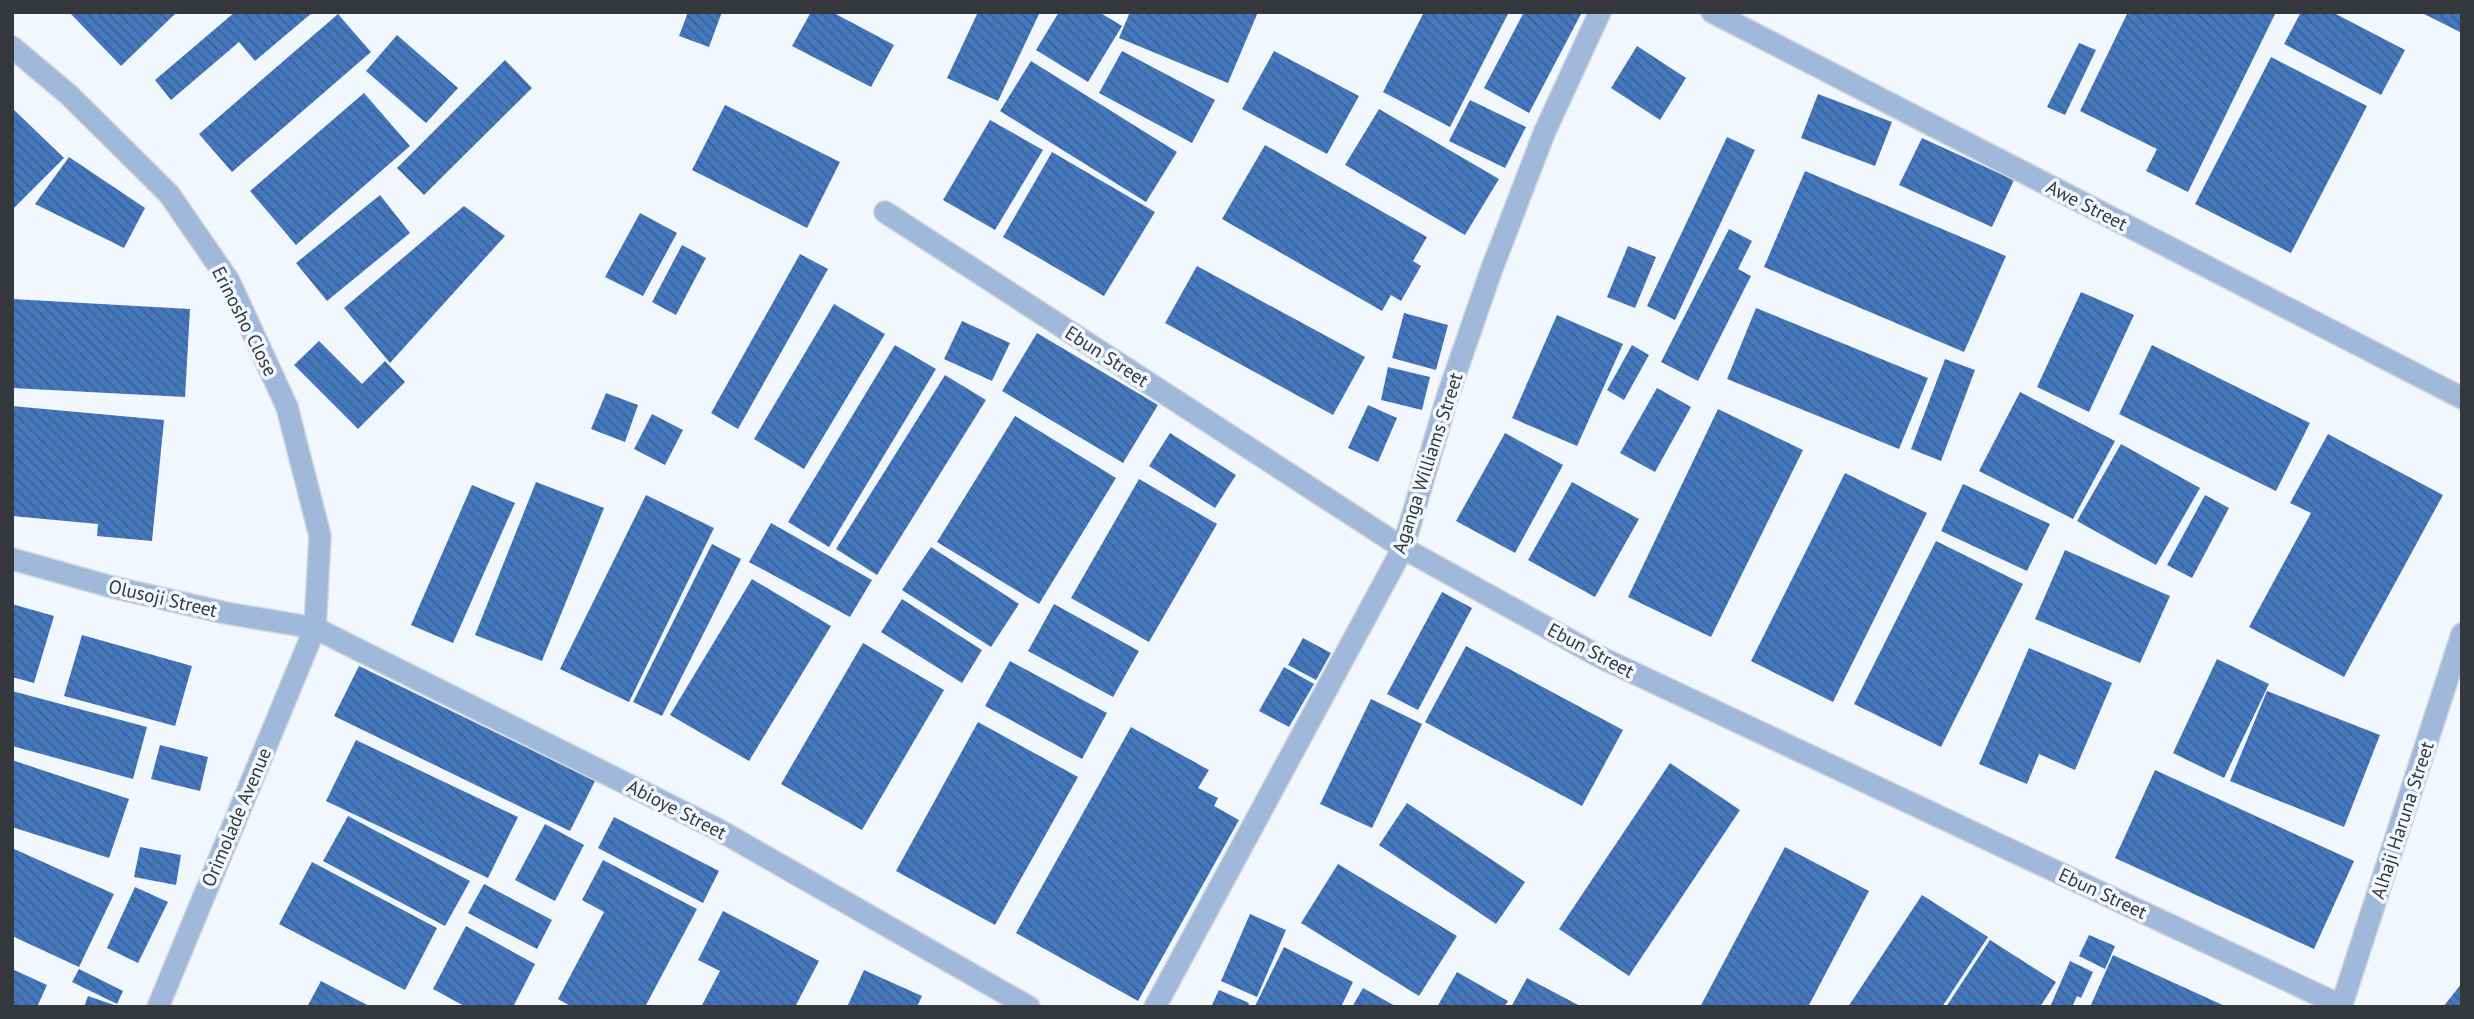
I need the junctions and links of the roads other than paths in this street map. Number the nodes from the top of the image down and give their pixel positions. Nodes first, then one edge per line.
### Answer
1 (1600, 12) edge
2 (1712, 12) edge
3 (12, 47) edge
4 (885, 212) dead end
5 (2462, 398) edge
6 (1403, 548) junction
7 (12, 559) edge
8 (315, 628) junction
9 (2462, 634) edge
10 (2342, 1006) edge
11 (158, 1007) edge
12 (1029, 1007) edge
13 (1155, 1007) edge

1 - 6 street, Aganga Williams Street
2 - 5 street, Awe Street
3 - 8 street, Erinosho Close
4 - 6 street, Ebun Street
6 - 10 street, Ebun Street
6 - 13 street, Aganga Williams Street
7 - 8 street, Olusoji Street
8 - 11 street, Orimolade Avenue
8 - 12 street, Abioye Street
9 - 10 street, Alhaji Haruna Street

